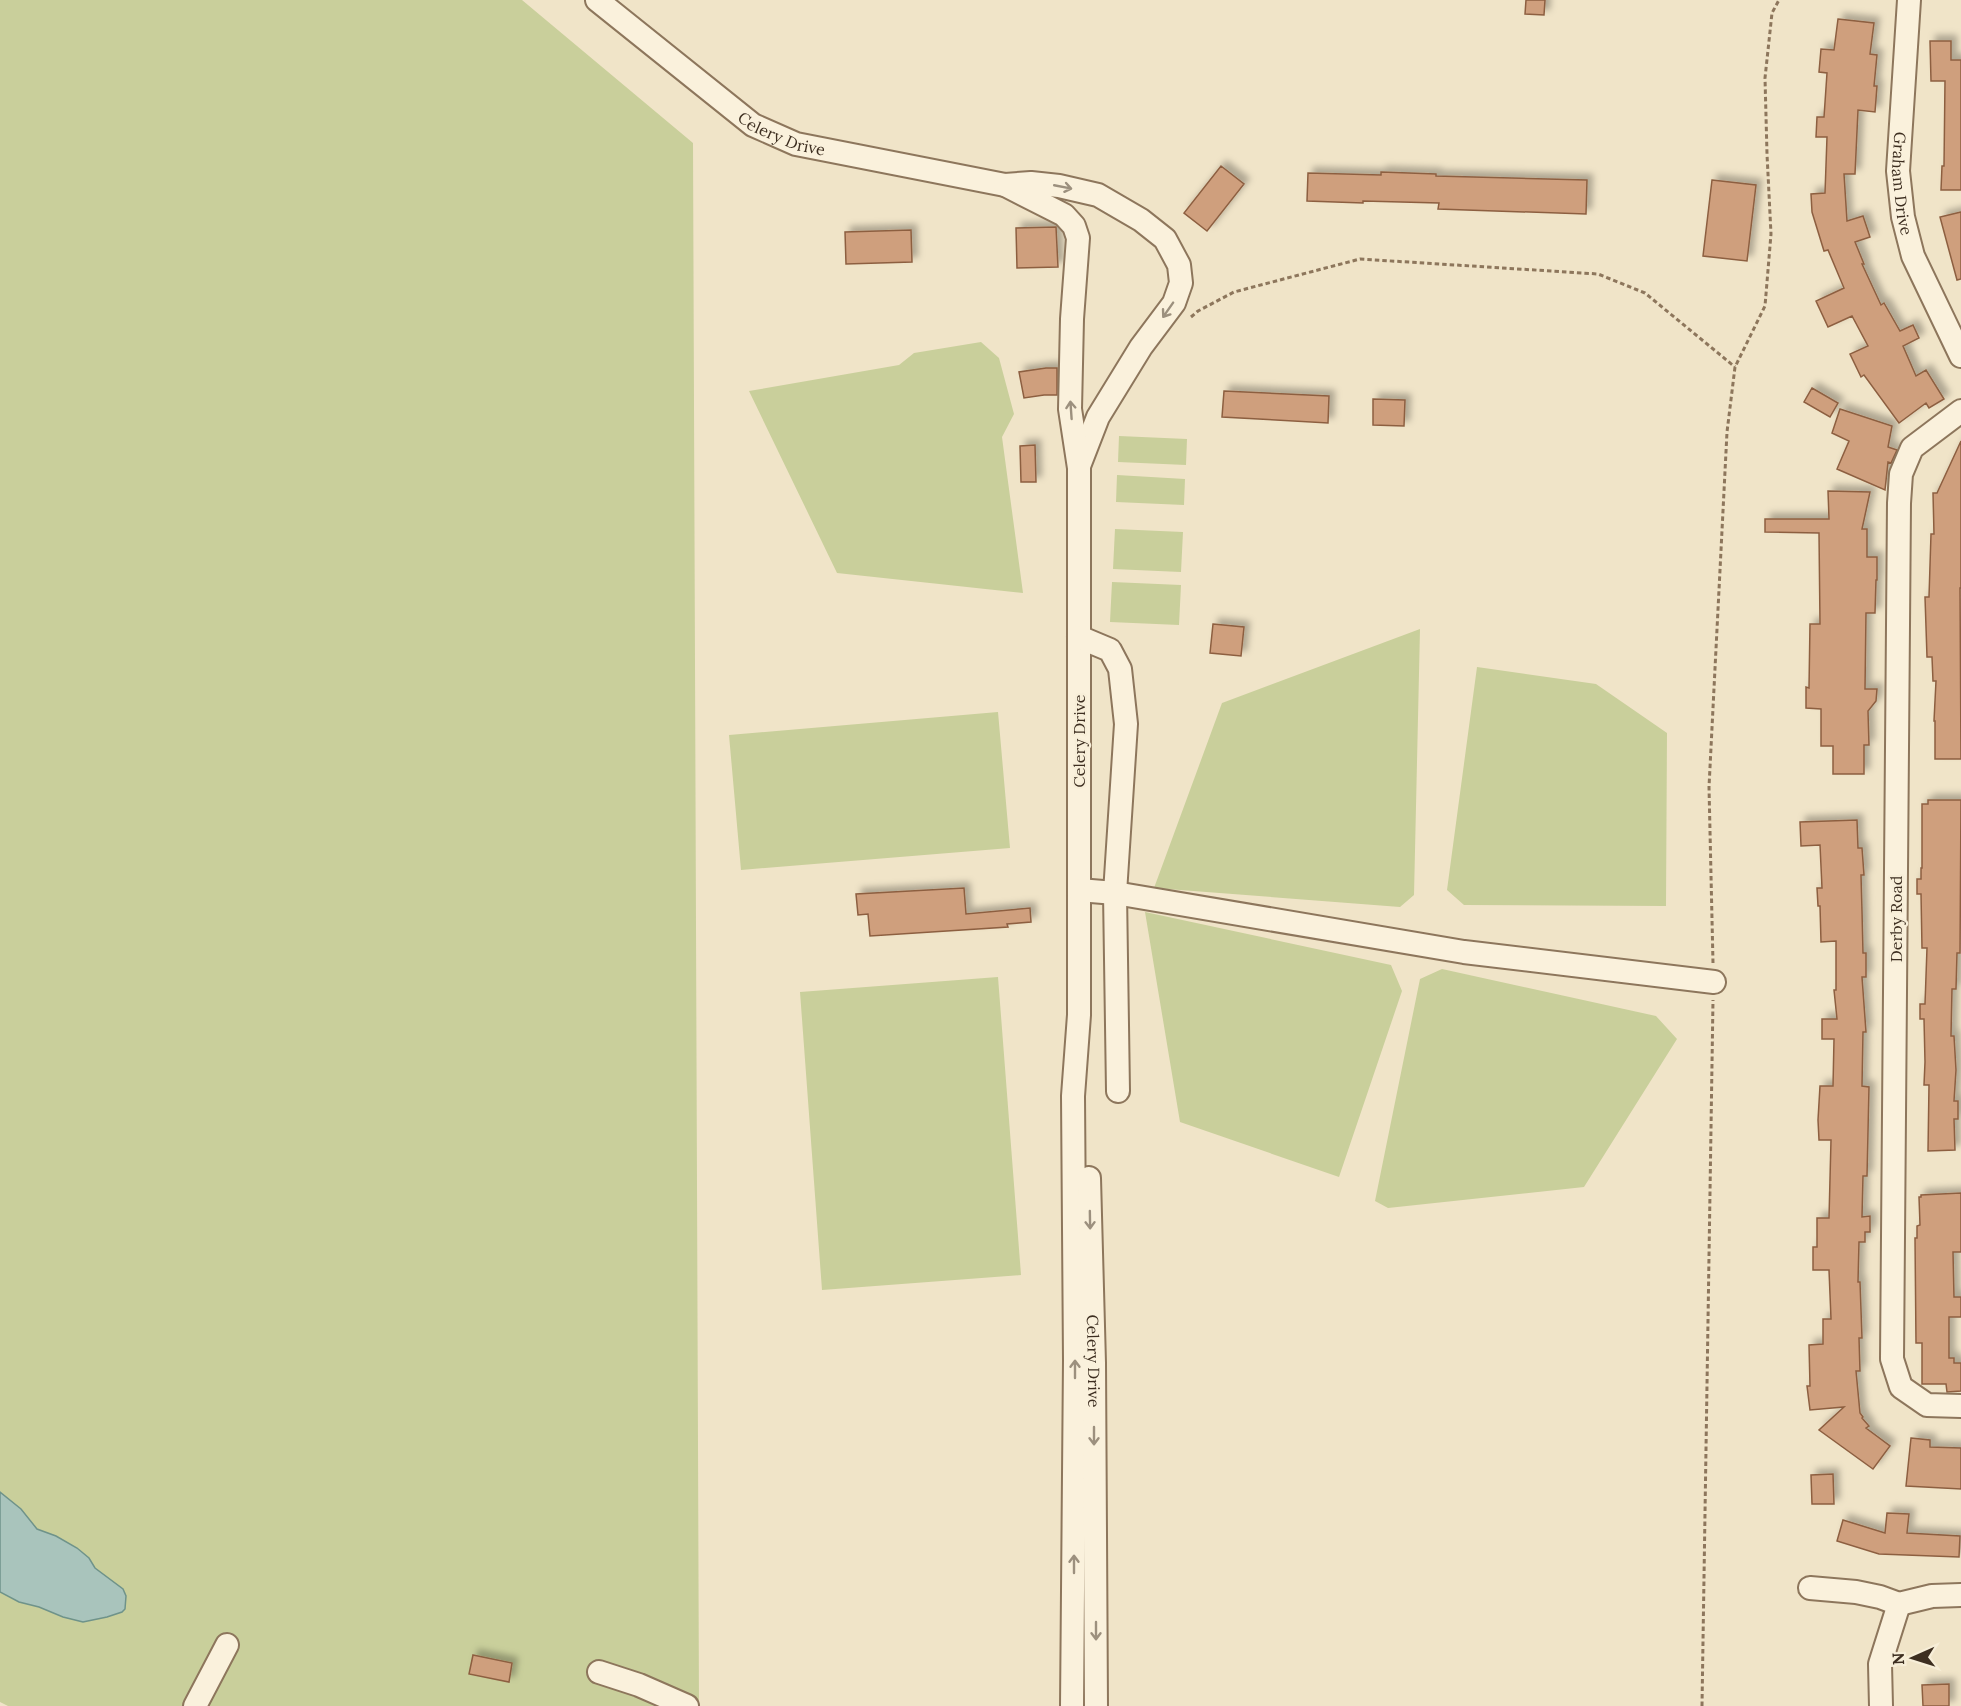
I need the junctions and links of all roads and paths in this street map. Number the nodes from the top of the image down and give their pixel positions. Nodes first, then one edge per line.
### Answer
1 (597, 0) edge
2 (1779, 0) edge
3 (1909, 0) edge
4 (1005, 185) junction
5 (1190, 318) dead end
6 (1961, 356) edge
7 (1735, 367) junction
8 (1961, 411) edge
9 (1079, 468) junction
10 (1079, 637) junction
11 (1079, 890) junction
12 (1115, 893) junction
13 (1714, 982) junction
14 (1079, 1015) junction
15 (1118, 1091) dead end
16 (1961, 1406) edge
17 (1810, 1588) dead end
18 (1961, 1595) edge
19 (1899, 1604) junction
20 (227, 1645) dead end
21 (599, 1672) dead end
22 (195, 1706) edge
23 (687, 1706) edge
24 (1072, 1706) edge
25 (1096, 1706) edge
26 (1702, 1706) edge
27 (1881, 1706) edge

1 - 4 street, Celery Drive
2 - 7 path
3 - 6 street, Graham Drive
9 -> 4 street, Celery Drive
4 -> 9 street, Celery Drive
5 - 7 path
7 - 13 path
8 - 16 street, Derby Road
9 - 10 street, Celery Drive
10 - 11 street, Celery Drive
10 - 12 street
11 - 12 street
11 - 14 street, Celery Drive
12 - 13 street
12 - 15 street
13 - 26 path
24 -> 14 street, Celery Drive
14 -> 25 street, Celery Drive
17 - 19 street
18 - 19 street
19 - 27 street
20 - 22 street
21 - 23 street

